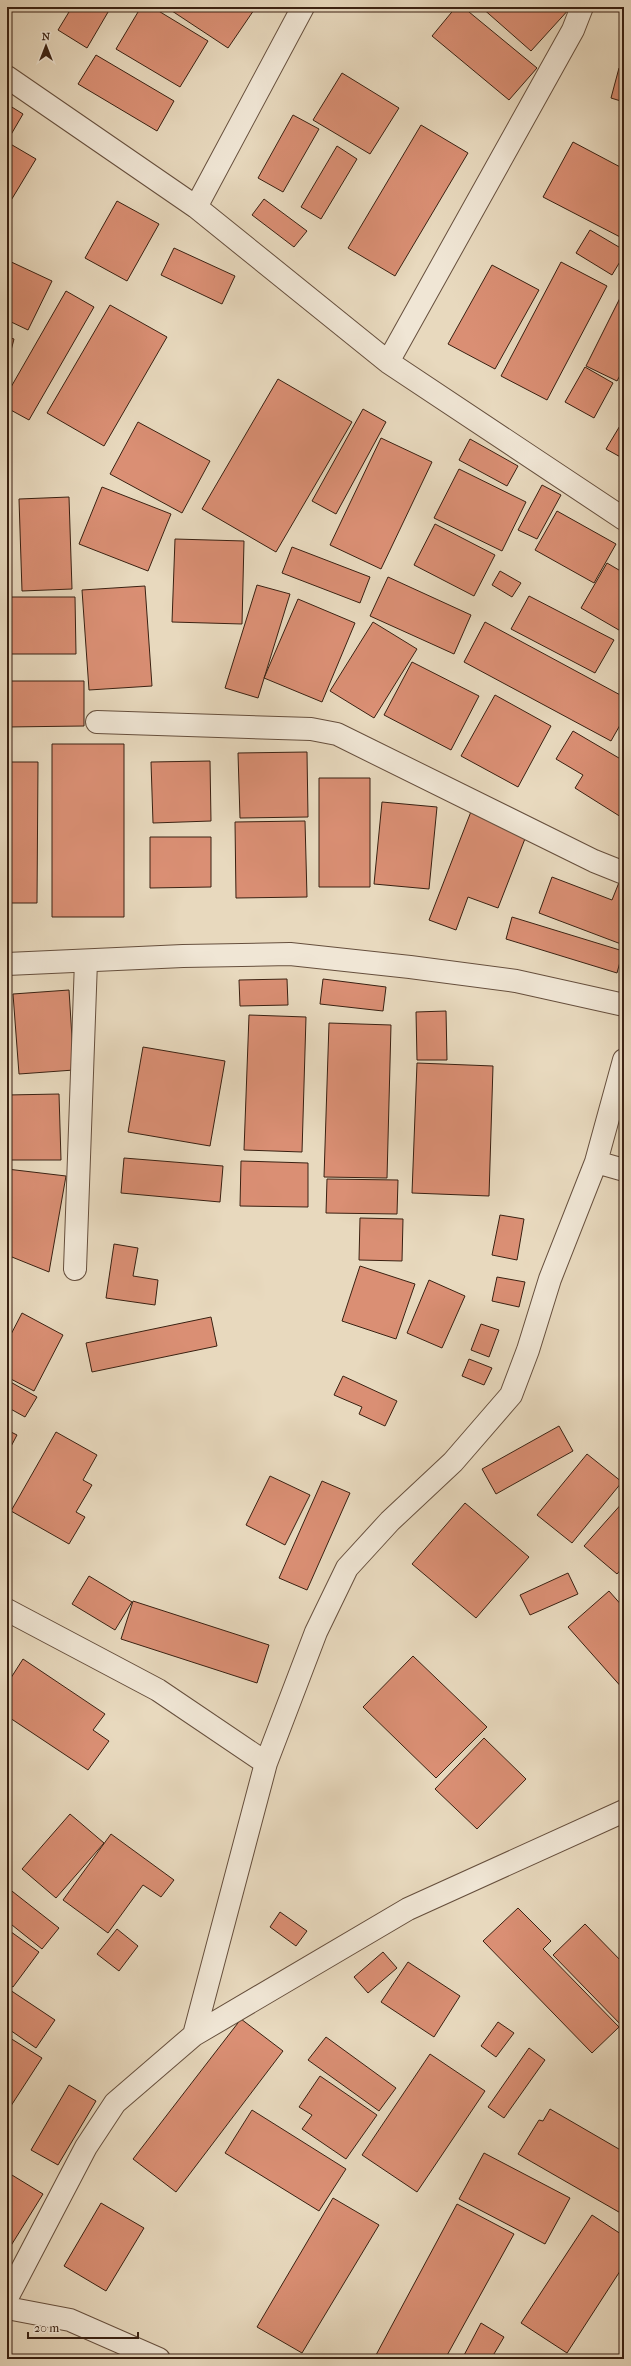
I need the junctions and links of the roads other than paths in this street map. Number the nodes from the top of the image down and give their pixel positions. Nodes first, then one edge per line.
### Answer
1 (303, 7) edge
2 (582, 7) edge
3 (7, 77) edge
4 (196, 207) junction
5 (388, 362) junction
6 (624, 519) edge
7 (97, 722) dead end
8 (624, 873) edge
9 (86, 961) junction
10 (7, 964) edge
11 (624, 1005) edge
12 (624, 1060) edge
13 (596, 1162) junction
14 (624, 1170) edge
15 (75, 1269) dead end
16 (7, 1610) edge
17 (266, 1763) junction
18 (624, 1811) edge
19 (194, 2035) junction
20 (7, 2298) edge
21 (7, 2308) edge
22 (159, 2359) edge

1 - 4 street
2 - 5 street
3 - 4 street
4 - 5 street
5 - 6 street
7 - 8 street
9 - 10 street
9 - 11 street
9 - 15 street
12 - 13 street
13 - 14 street
13 - 17 street
16 - 17 street
17 - 19 street
18 - 19 street
19 - 20 street
21 - 22 street

